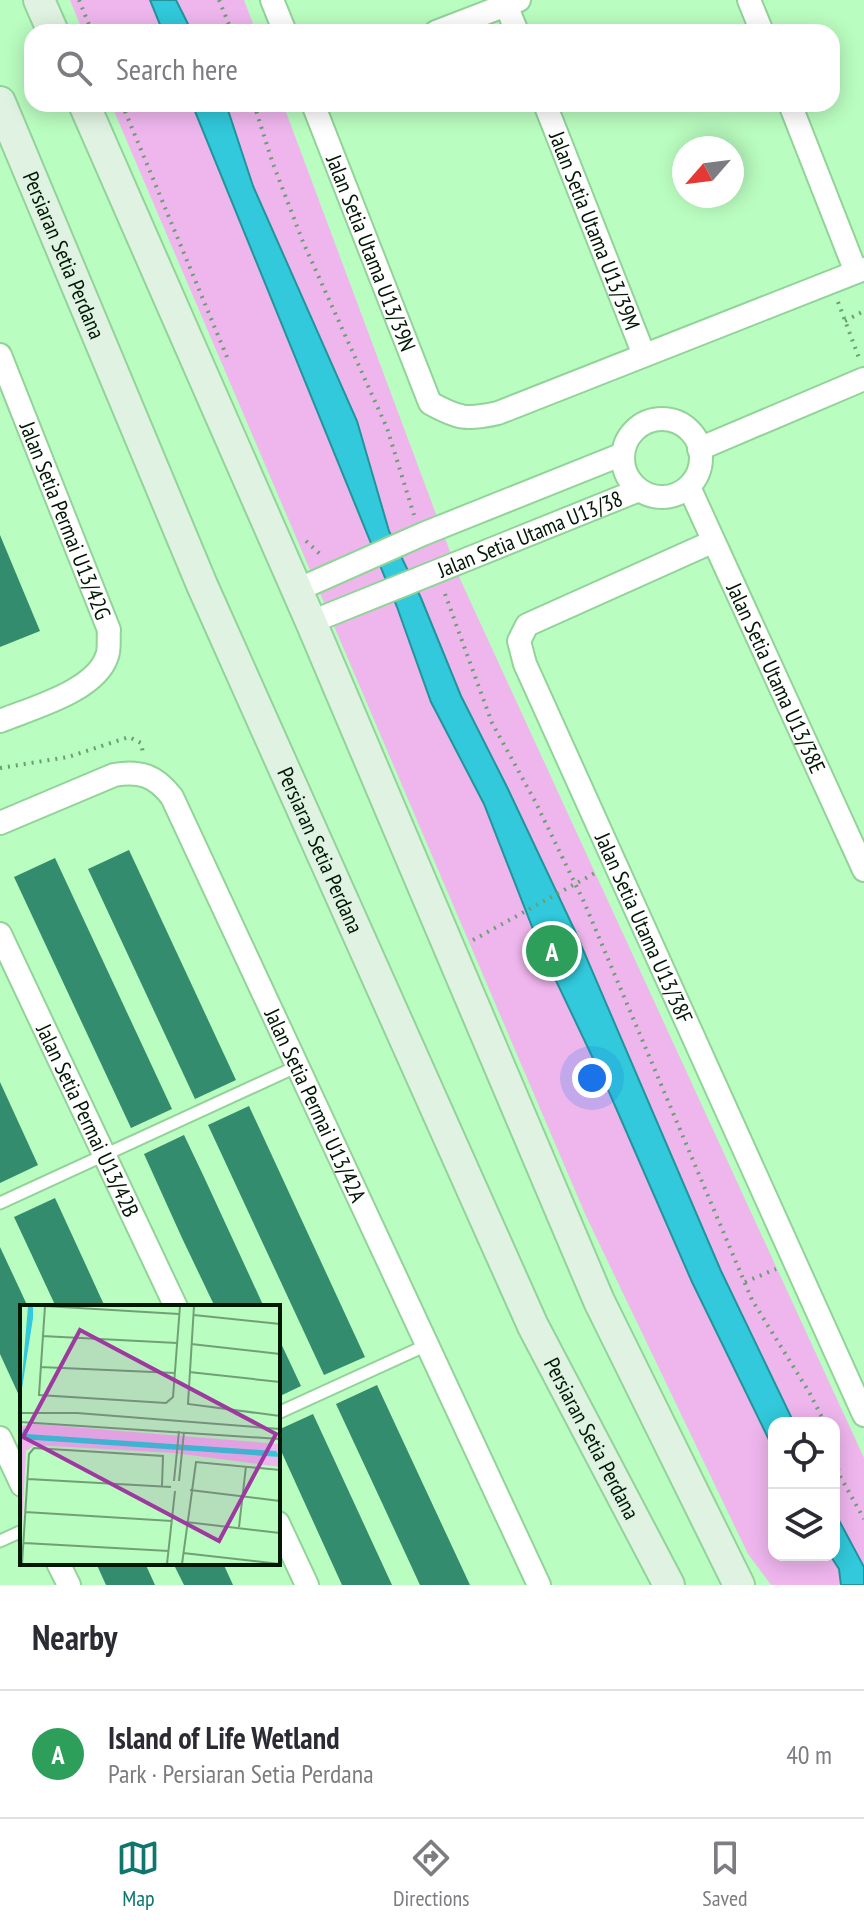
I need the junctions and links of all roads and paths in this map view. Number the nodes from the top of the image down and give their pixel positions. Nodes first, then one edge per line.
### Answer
1 (39, 0) edge
2 (79, 0) edge
3 (219, 0) edge
4 (272, 0) edge
5 (749, 0) edge
6 (510, 2) edge
7 (50, 24) edge
8 (89, 24) edge
9 (229, 24) edge
10 (282, 24) edge
11 (456, 24) edge
12 (515, 24) edge
13 (759, 24) edge
14 (0, 102) edge
15 (88, 112) edge
16 (125, 112) edge
17 (257, 112) edge
18 (316, 112) edge
19 (548, 112) edge
20 (793, 112) edge
21 (860, 271) edge
22 (831, 282) junction
23 (864, 311) edge
24 (845, 321) junction
25 (0, 355) edge
26 (644, 355) junction
27 (231, 367) dead end
28 (862, 369) edge
29 (699, 449) junction
30 (623, 454) junction
31 (689, 487) junction
32 (639, 490) junction
33 (301, 535) dead end
34 (415, 538) junction
35 (712, 542) junction
36 (351, 566) junction
37 (428, 574) junction
38 (297, 590) junction
39 (311, 622) junction
40 (0, 721) edge
41 (0, 768) edge
42 (148, 775) junction
43 (0, 823) edge
44 (615, 863) junction
45 (864, 870) edge
46 (574, 883) junction
47 (0, 934) edge
48 (468, 943) dead end
49 (298, 1066) junction
50 (105, 1155) junction
51 (0, 1203) edge
52 (794, 1261) junction
53 (745, 1282) junction
54 (175, 1305) edge
55 (429, 1344) junction
56 (280, 1412) edge
57 (864, 1415) edge
58 (822, 1417) edge
59 (0, 1438) edge
60 (840, 1476) edge
61 (20, 1481) edge
62 (864, 1519) edge
63 (280, 1527) edge
64 (20, 1532) edge
65 (0, 1541) edge
66 (59, 1565) edge
67 (69, 1585) edge
68 (307, 1585) edge
69 (539, 1585) edge
70 (669, 1585) edge
71 (739, 1585) edge

1 - 7 main road
2 - 8 path
3 - 9 path
4 - 10 street
5 - 13 street
6 - 11 street
6 - 12 street
14 - 70 main road, Persiaran Setia Perdana
15 - 38 main road
16 - 27 path
17 - 34 path
18 - 26 street, Jalan Setia Utama U13/39N
19 - 26 street, Jalan Setia Utama U13/39M
20 - 21 street
21 - 22 street
22 - 24 path
22 - 26 street
23 - 24 path
24 - 28 path
25 - 40 street, Jalan Setia Permai U13/42G
28 - 29 street
29 - 30 street, Jalan Setia Utama U13/38
29 - 31 street
30 - 32 street, Jalan Setia Utama U13/38
30 - 34 street, Jalan Setia Utama U13/38
31 - 32 street, Jalan Setia Utama U13/38
31 - 35 street, Jalan Setia Utama U13/38E
32 - 37 street, Jalan Setia Utama U13/38
33 - 36 path
34 - 36 street, Jalan Setia Utama U13/38
35 - 44 street, Jalan Setia Utama U13/38F
35 - 45 street, Jalan Setia Utama U13/38E
36 - 38 street, Jalan Setia Utama U13/38
37 - 39 street, Jalan Setia Utama U13/38
37 - 46 path
38 - 39 main road
39 - 71 main road
41 - 42 path
42 - 43 street
42 - 49 street, Jalan Setia Permai U13/42A
44 - 46 path
44 - 52 street, Jalan Setia Utama U13/38F
46 - 48 path
46 - 53 path
47 - 50 street, Jalan Setia Permai U13/42B
49 - 50 lane
49 - 55 street, Jalan Setia Permai U13/42A
50 - 51 lane
50 - 54 street, Jalan Setia Permai U13/42B
52 - 53 path
52 - 57 street, Jalan Setia Utama U13/38F
53 - 58 path
55 - 56 lane
55 - 69 street, Jalan Setia Permai U13/42A
59 - 61 street
60 - 62 path
63 - 68 street
64 - 65 lane
66 - 67 street

